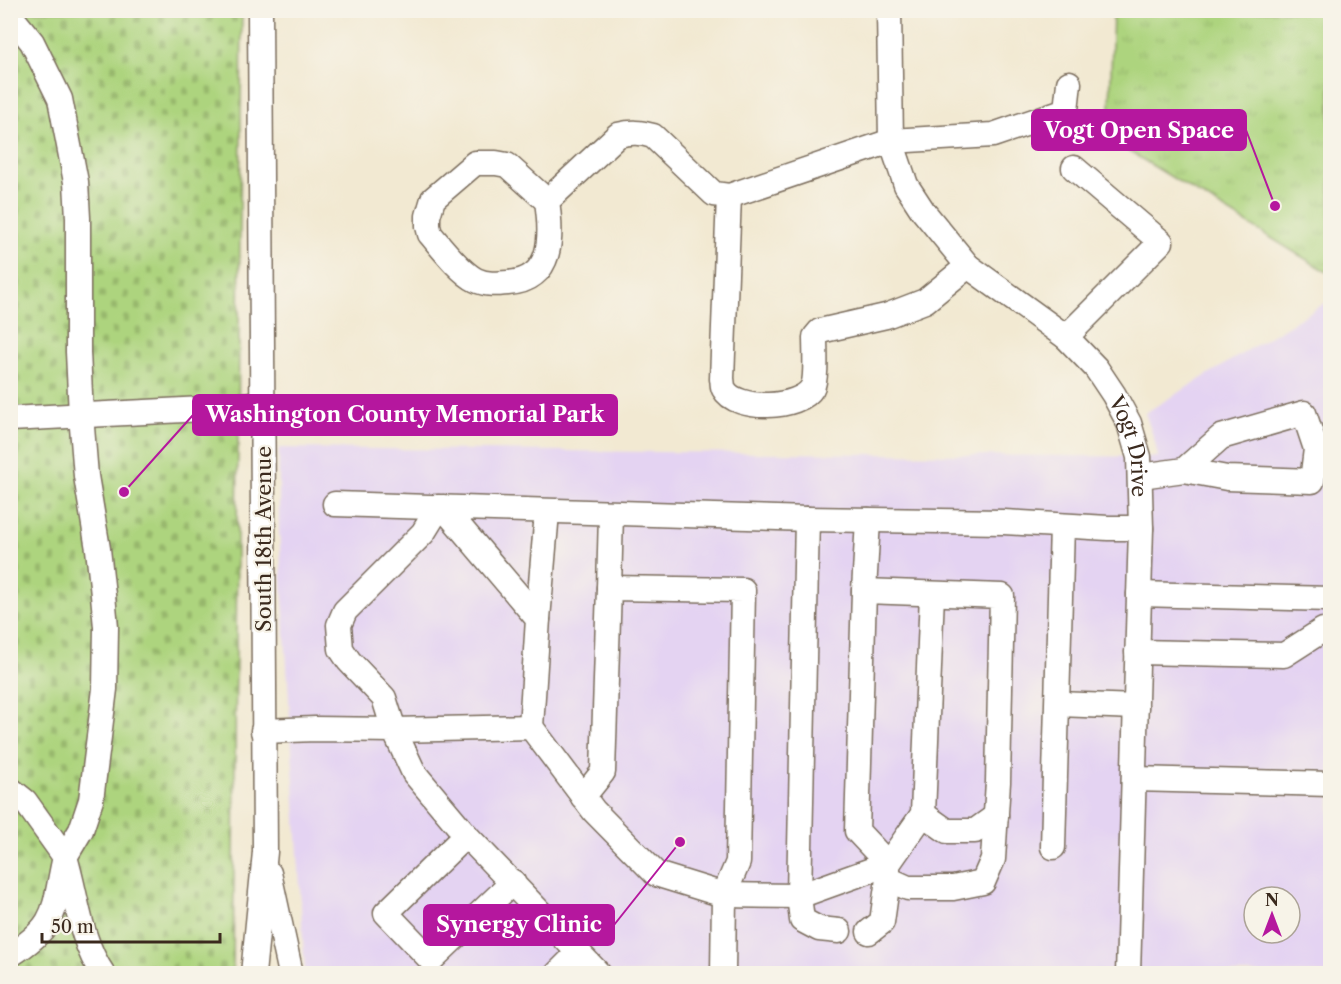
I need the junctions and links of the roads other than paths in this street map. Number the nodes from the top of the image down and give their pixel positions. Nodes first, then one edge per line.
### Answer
1 (260, 10) edge
2 (889, 10) edge
3 (10, 15) edge
4 (1069, 83) dead end
5 (891, 141) junction
6 (1074, 168) dead end
7 (729, 196) junction
8 (547, 201) junction
9 (968, 266) junction
10 (1066, 337) junction
11 (262, 403) junction
12 (81, 415) junction
13 (10, 418) edge
14 (1184, 470) junction
15 (1141, 476) junction
16 (335, 504) dead end
17 (441, 507) junction
18 (547, 512) junction
19 (611, 514) junction
20 (807, 519) junction
21 (868, 520) junction
22 (1062, 526) junction
23 (1141, 528) junction
24 (609, 588) junction
25 (864, 591) junction
26 (932, 594) junction
27 (1139, 594) junction
28 (1330, 599) edge
29 (538, 619) junction
30 (1330, 630) edge
31 (1137, 652) junction
32 (1058, 704) junction
33 (1136, 707) junction
34 (531, 727) junction
35 (394, 730) junction
36 (263, 731) junction
37 (1134, 779) junction
38 (1330, 784) edge
39 (10, 789) edge
40 (583, 797) junction
41 (923, 813) junction
42 (996, 816) junction
43 (466, 835) junction
44 (1053, 847) dead end
45 (265, 852) junction
46 (65, 857) junction
47 (888, 872) junction
48 (513, 882) junction
49 (724, 895) junction
50 (799, 896) junction
51 (839, 931) dead end
52 (869, 932) dead end
53 (579, 952) junction
54 (10, 955) edge
55 (103, 974) edge
56 (253, 974) edge
57 (291, 974) edge
58 (557, 974) edge
59 (599, 974) edge
60 (723, 974) edge
61 (1128, 974) edge

1 - 11 street, South 18th Avenue
2 - 5 street, Vogt Drive
3 - 12 street
4 - 5 street
5 - 7 street
5 - 9 street, Vogt Drive
6 - 10 street
7 - 8 street
7 - 9 street
8 - 8 street
9 - 10 street, Vogt Drive
10 - 15 street, Vogt Drive
11 - 12 street
11 - 36 street, South 18th Avenue
12 - 13 street
12 - 46 street
14 - 14 street
14 - 15 street
15 - 23 street, Vogt Drive
16 - 17 street
17 - 18 street
17 - 29 street
17 - 35 street
18 - 19 street
18 - 29 street
19 - 20 street
19 - 24 street
20 - 21 street
20 - 50 street
21 - 22 street
21 - 25 street
22 - 23 street
22 - 32 street
23 - 27 street, Vogt Drive
24 - 40 street
24 - 49 street
25 - 26 street
25 - 47 street
26 - 41 street
26 - 42 street
27 - 28 street
27 - 31 street, Vogt Drive
29 - 34 street
30 - 31 street
31 - 33 street, Vogt Drive
32 - 33 street
32 - 44 street
33 - 37 street, Vogt Drive
34 - 35 street
34 - 40 street
35 - 36 street
35 - 43 street
36 - 45 street, South 18th Avenue
37 - 38 street
37 - 61 street, Vogt Drive
39 - 46 street
40 - 49 street
41 - 42 street
41 - 47 street
42 - 47 street
43 - 48 street
43 - 48 street
45 - 56 street, South 18th Avenue
45 - 57 street, South 18th Avenue
46 - 54 street
46 - 55 street
47 - 50 street
47 - 52 street
48 - 53 street
49 - 50 street
49 - 60 street
50 - 51 street
53 - 58 street
53 - 59 street

